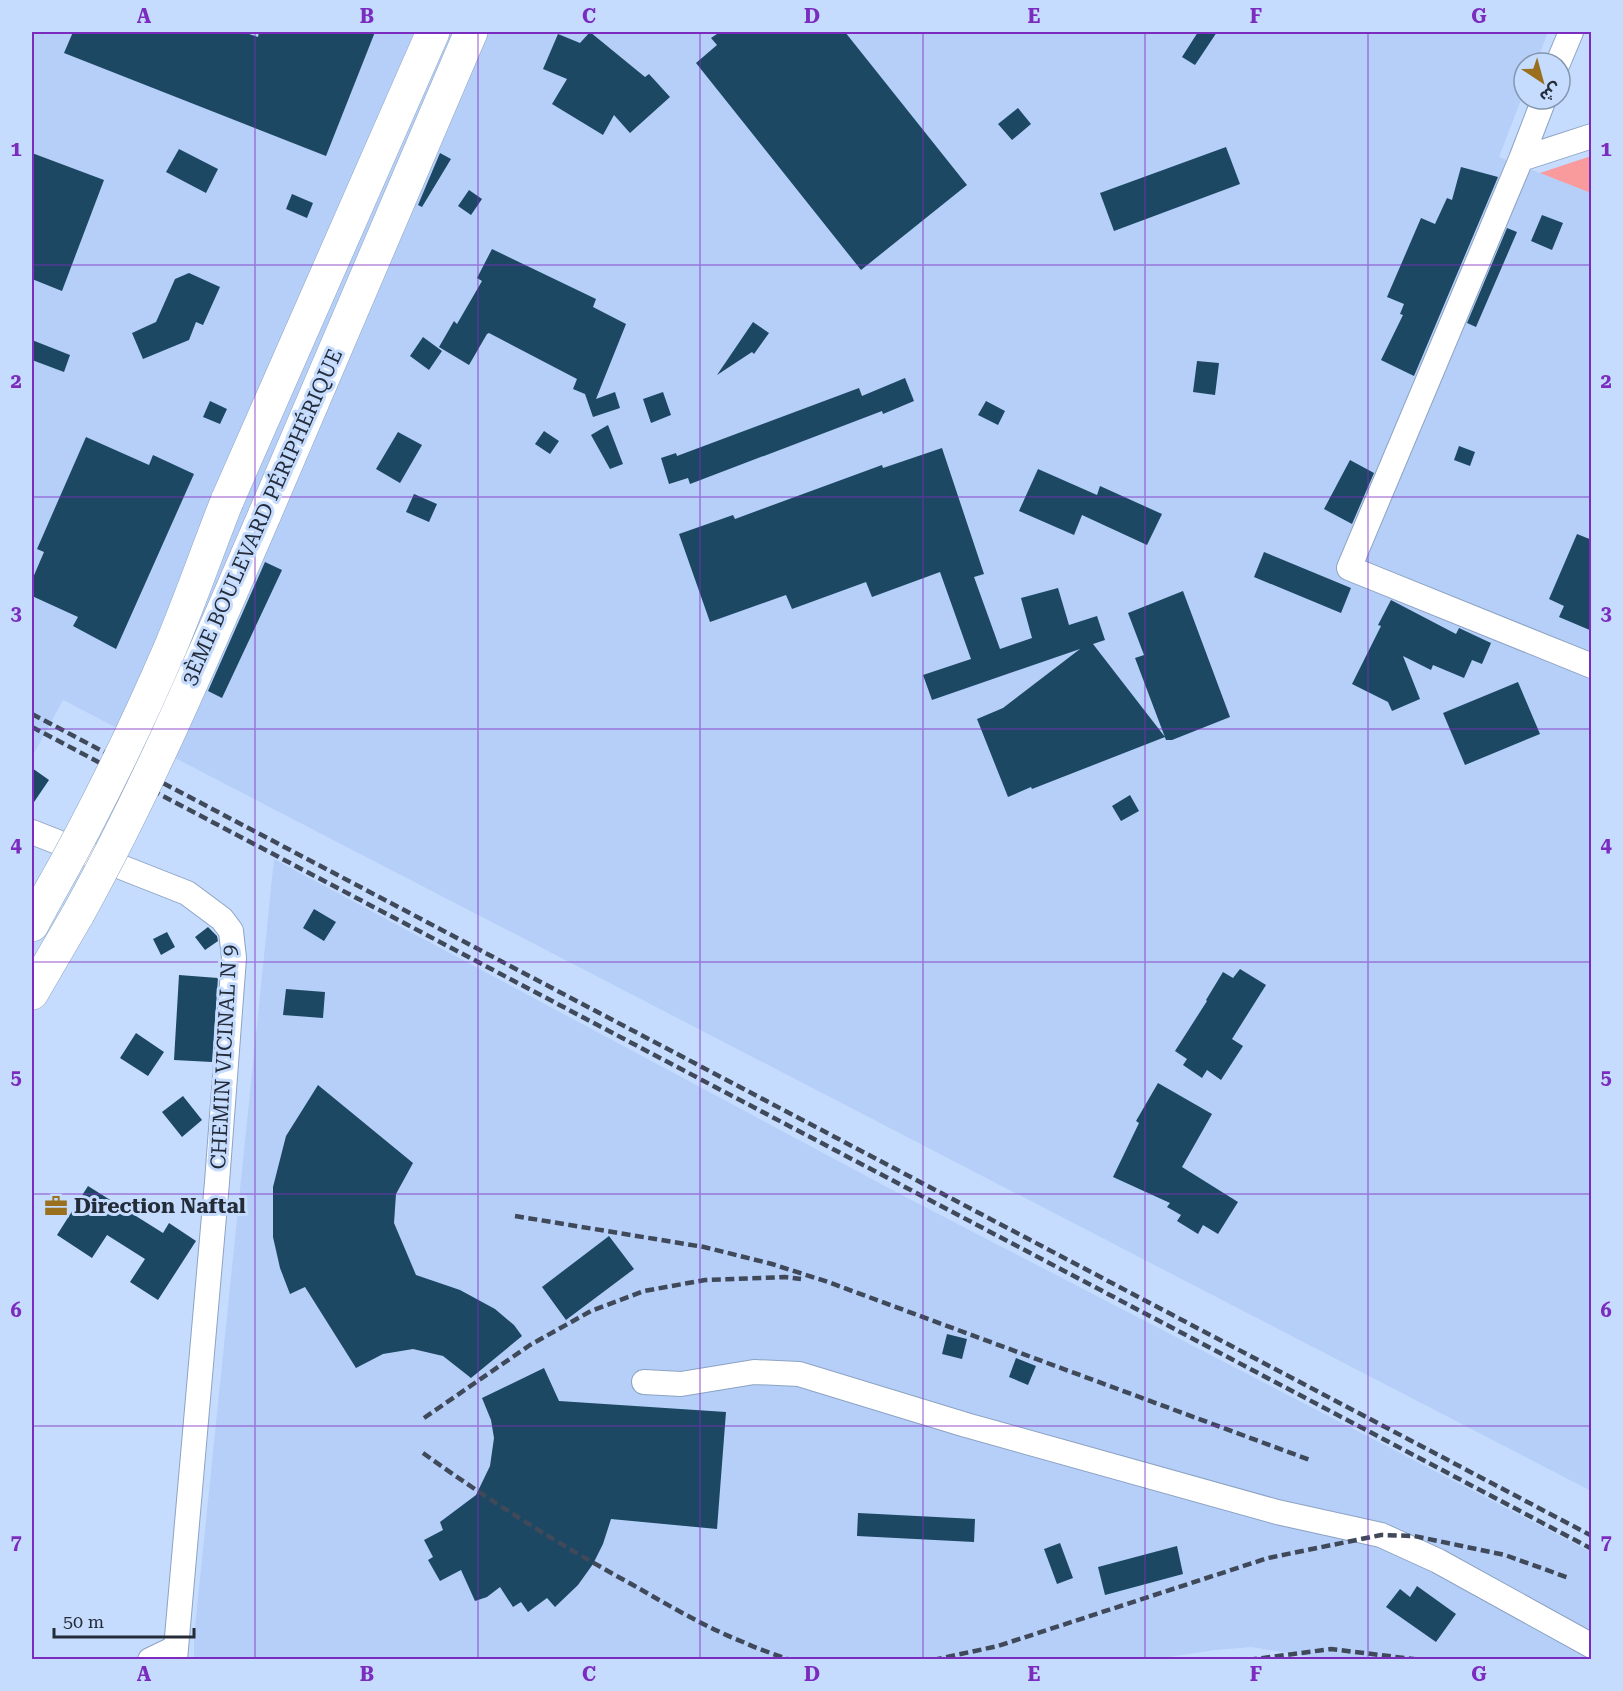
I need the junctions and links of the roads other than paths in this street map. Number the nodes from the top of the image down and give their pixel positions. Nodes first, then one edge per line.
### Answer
1 (433, 32) edge
2 (471, 32) edge
3 (1570, 32) edge
4 (1563, 51) edge
5 (1539, 111) edge
6 (1592, 136) edge
7 (1521, 159) junction
8 (1592, 666) edge
9 (32, 832) edge
10 (39, 911) edge
11 (32, 993) edge
12 (644, 1382) dead end
13 (1592, 1646) edge
14 (175, 1654) edge
15 (150, 1659) edge

1 - 10 highway, bridge
2 - 11 highway, 3ÈME BOULEVARD PÉRIPHÉRIQUE, bridge
3 - 4 street
5 - 7 street
6 - 7 street
7 - 8 street
9 - 14 street, CHEMIN VICINAL N 9
12 - 13 street
14 - 15 street

